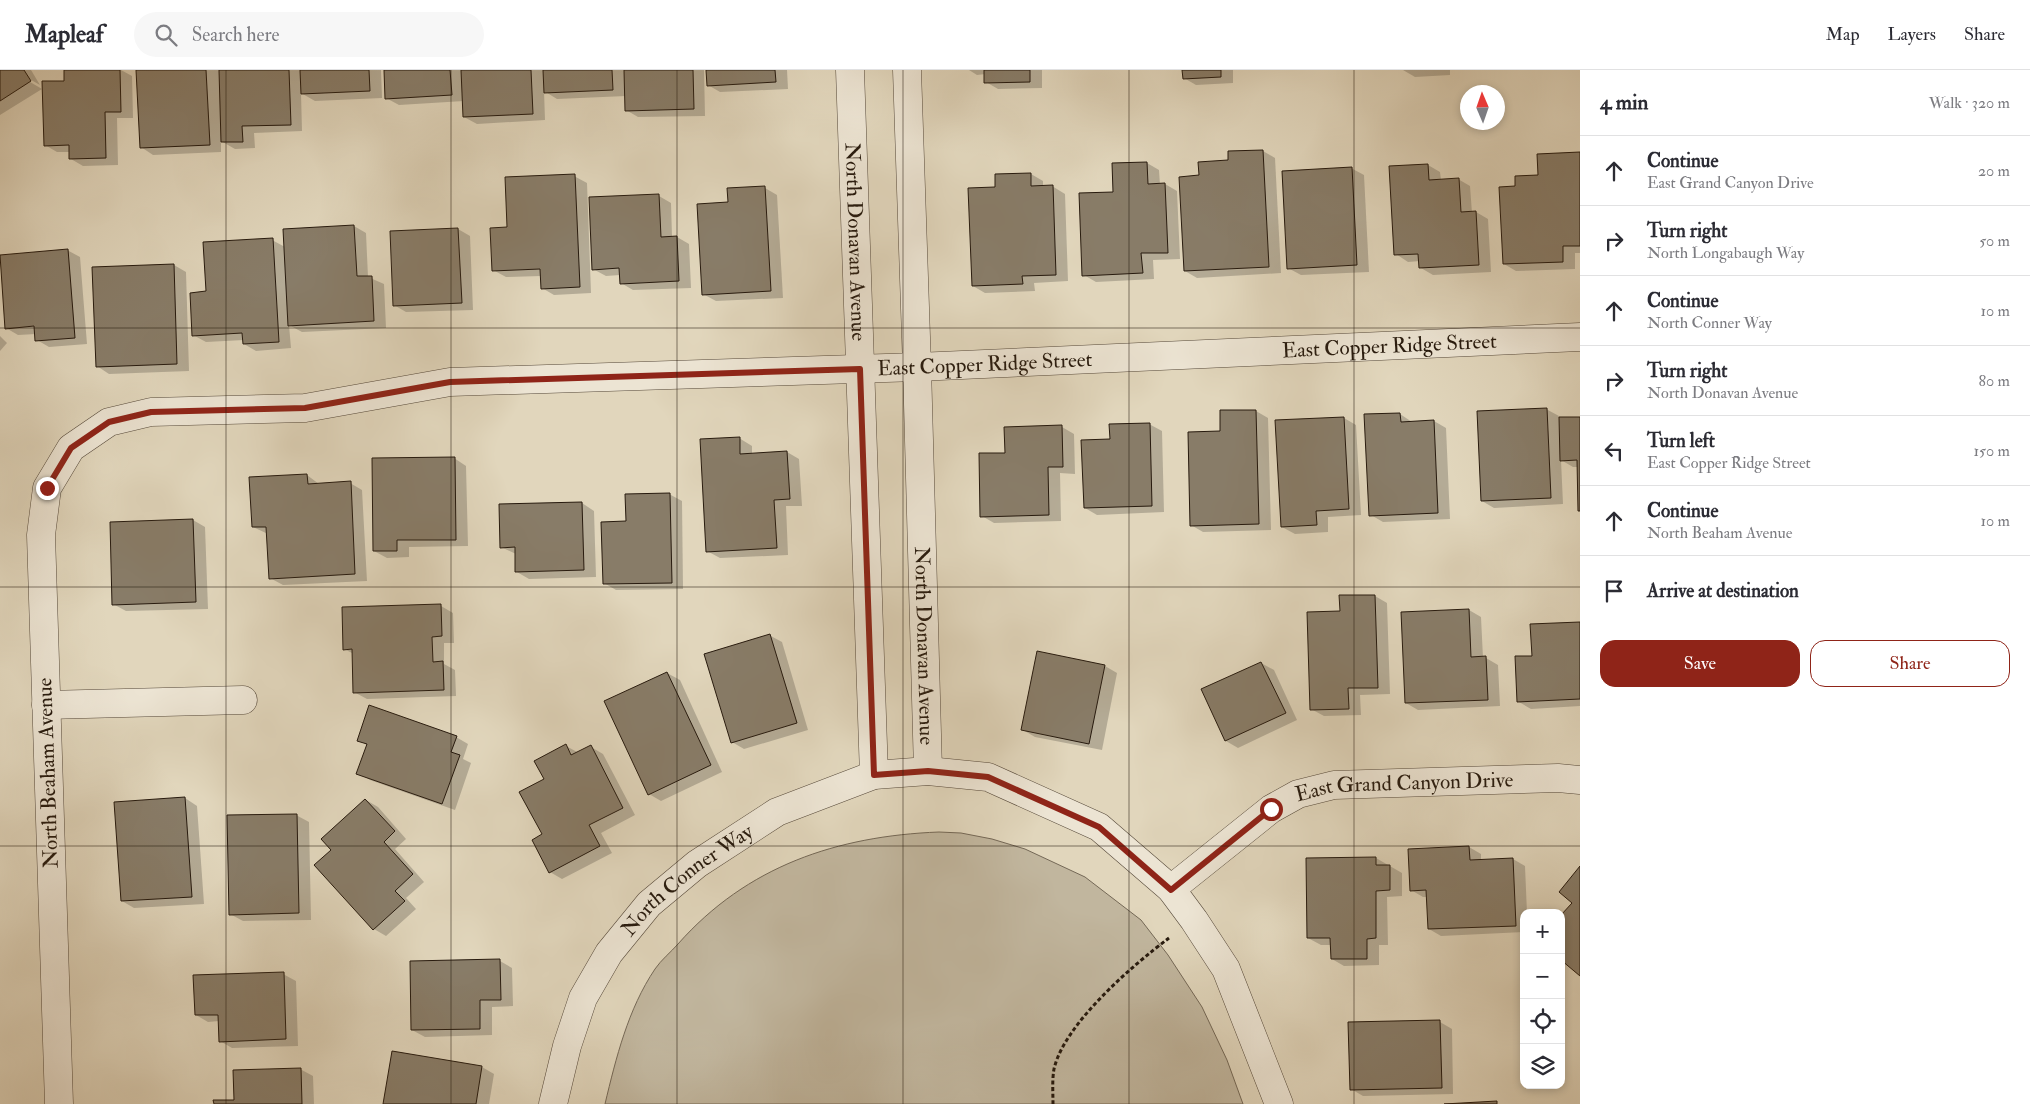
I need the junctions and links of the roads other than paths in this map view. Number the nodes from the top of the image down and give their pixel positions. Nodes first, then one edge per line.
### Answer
1 (850, 70) edge
2 (907, 70) edge
3 (1580, 337) edge
4 (917, 367) junction
5 (860, 369) junction
6 (71, 448) joint
7 (244, 700) dead end
8 (46, 705) junction
9 (928, 771) junction
10 (874, 775) junction
11 (1580, 780) edge
12 (1171, 890) junction
13 (60, 1104) edge
14 (553, 1104) edge
15 (1279, 1104) edge

1 - 5 street, North Donavan Avenue
2 - 4 street, North Donavan Avenue
3 - 4 street, East Copper Ridge Street
4 - 5 street, East Copper Ridge Street
4 - 9 street, North Donavan Avenue
5 - 6 street, East Copper Ridge Street
5 - 10 street, North Donavan Avenue
6 - 8 street, North Beaham Avenue
7 - 8 street
8 - 13 street, North Beaham Avenue
9 - 10 street, North Conner Way
9 - 12 street, North Conner Way
10 - 14 street, North Conner Way
11 - 12 street, East Grand Canyon Drive
12 - 15 street, North Conner Way

